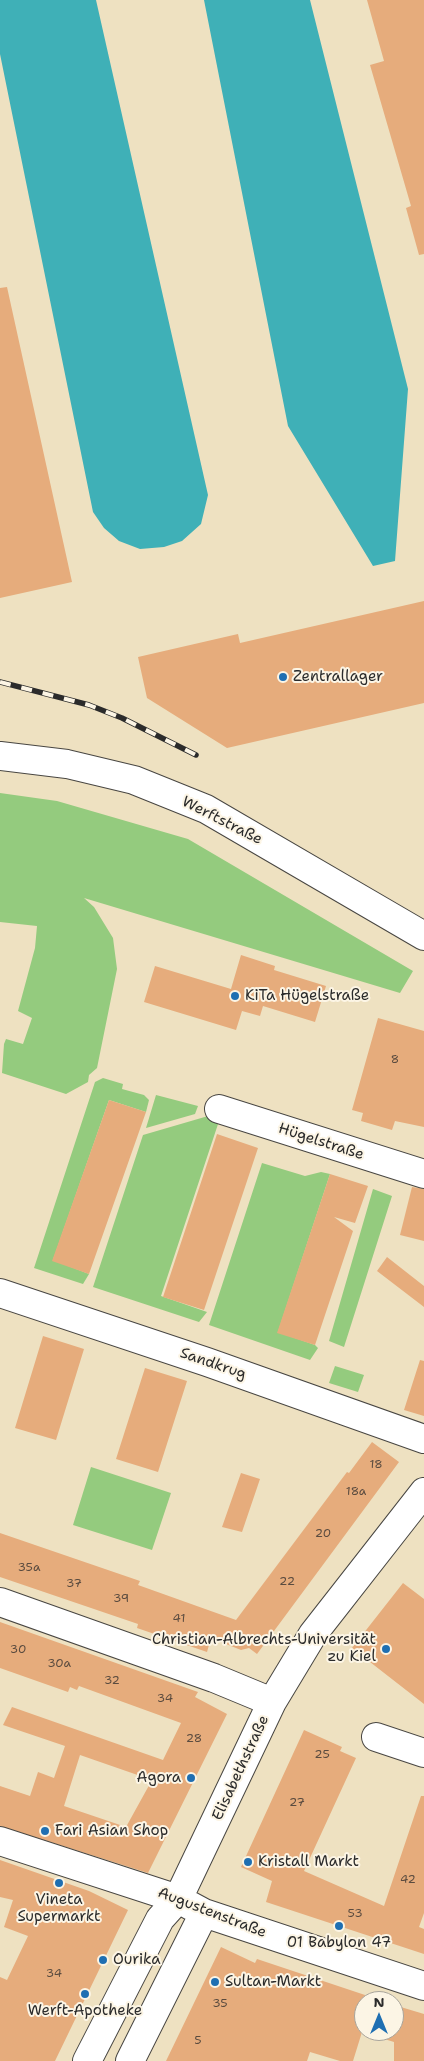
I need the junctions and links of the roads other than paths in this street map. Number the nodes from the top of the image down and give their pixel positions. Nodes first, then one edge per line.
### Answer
1 (0, 756) edge
2 (424, 936) edge
3 (218, 1109) dead end
4 (424, 1174) edge
5 (0, 1293) edge
6 (424, 1439) edge
7 (424, 1492) edge
8 (0, 1602) edge
9 (272, 1702) junction
10 (376, 1737) dead end
11 (424, 1753) edge
12 (0, 1841) edge
13 (178, 1899) junction
14 (204, 1913) junction
15 (424, 1986) edge
16 (87, 2061) edge
17 (130, 2061) edge

1 - 2 street, Werftstraße
3 - 4 street, Hügelstraße
5 - 6 street, Sandkrug
7 - 9 street, Elisabethstraße
8 - 9 street
9 - 13 street, Elisabethstraße
10 - 11 street
12 - 13 street, Augustenstraße
13 - 14 street, Augustenstraße
13 - 16 street, Elisabethstraße
14 - 15 street, Augustenstraße
14 - 17 street

